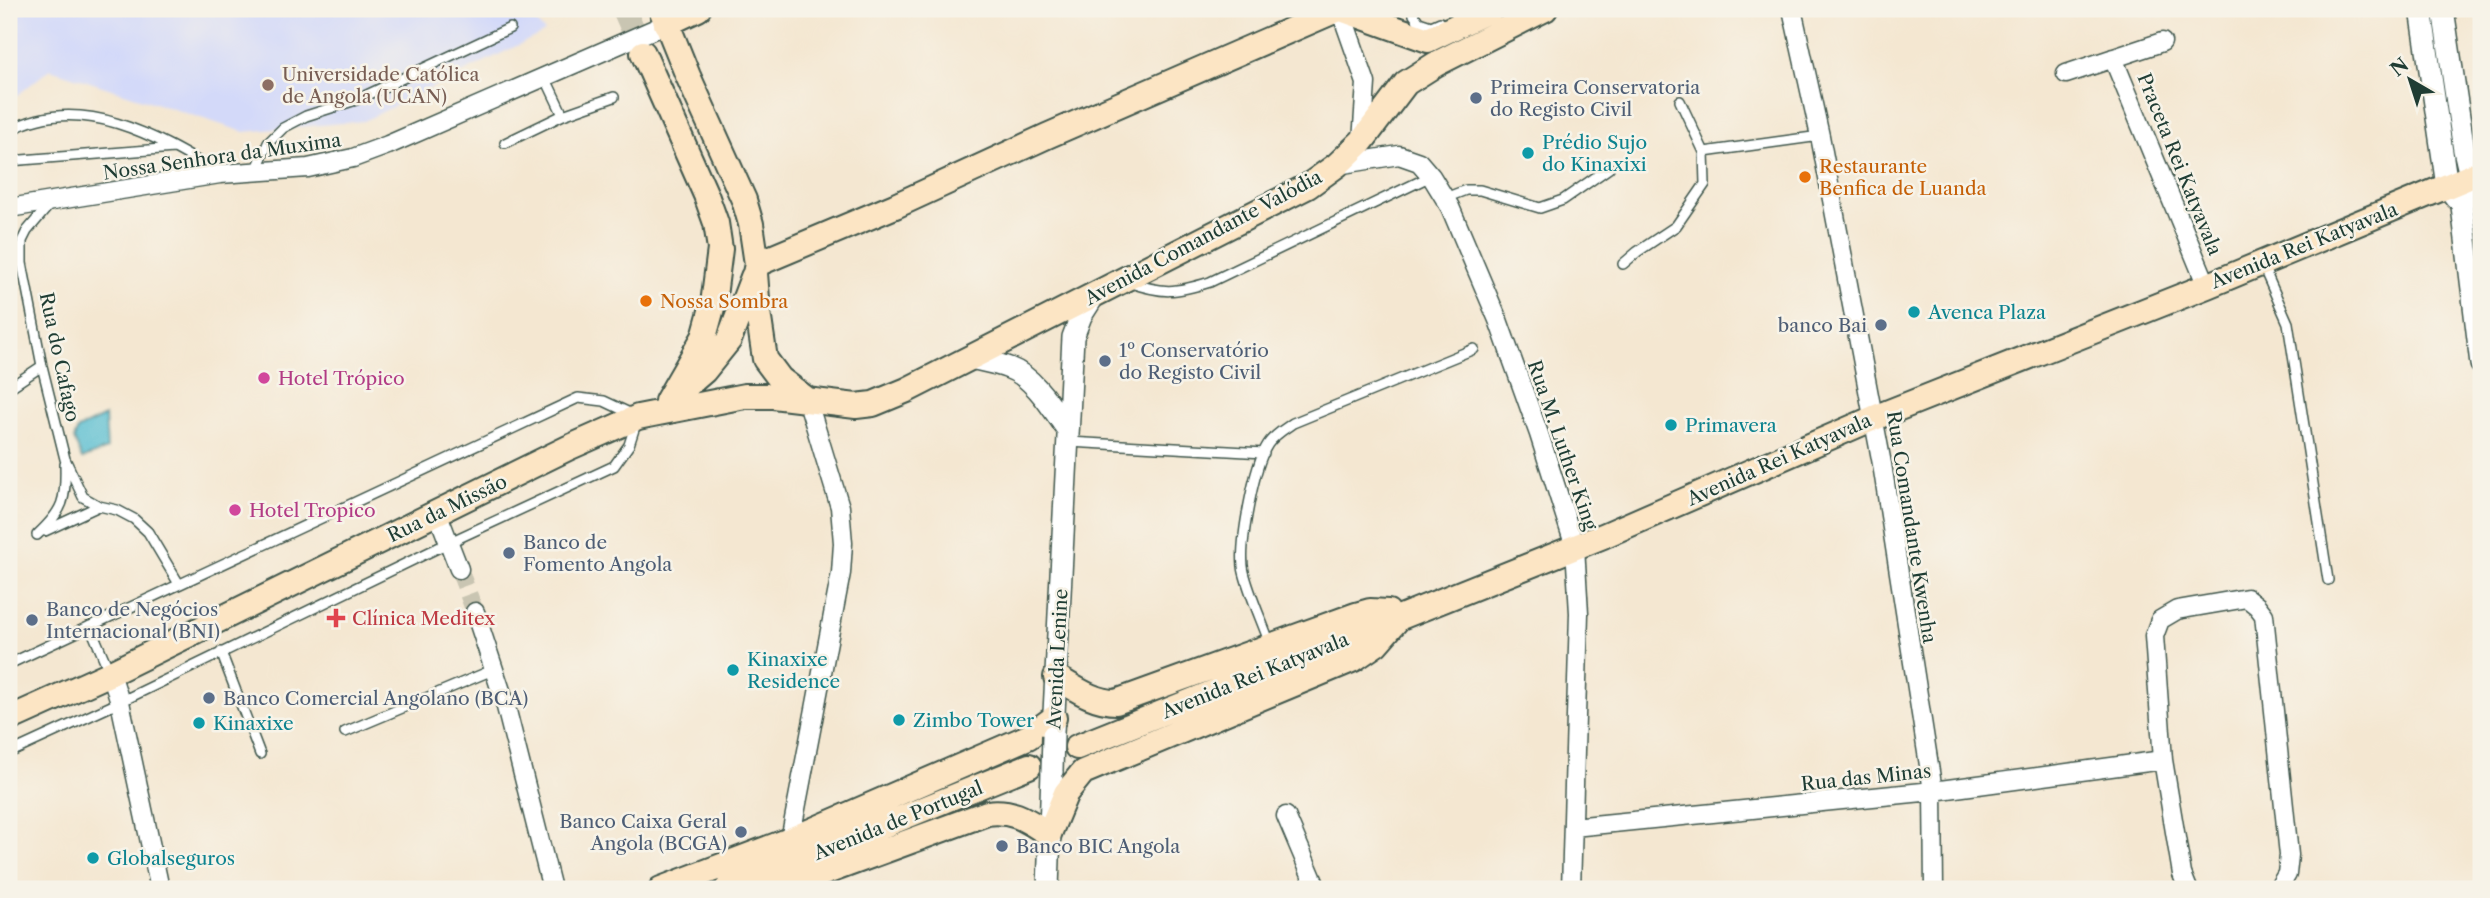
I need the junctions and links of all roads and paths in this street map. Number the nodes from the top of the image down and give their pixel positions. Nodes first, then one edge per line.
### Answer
1 (1340, 9) edge
2 (1413, 9) edge
3 (1492, 9) edge
4 (1545, 9) edge
5 (1792, 9) edge
6 (2421, 9) edge
7 (2443, 9) edge
8 (676, 13) edge
9 (1455, 14) dead end
10 (510, 27) dead end
11 (2162, 42) dead end
12 (643, 53) tunnel mouth
13 (2113, 58) junction
14 (2066, 74) dead end
15 (545, 77) junction
16 (614, 97) dead end
17 (1680, 101) dead end
18 (563, 115) junction
19 (9, 131) edge
20 (1820, 136) junction
21 (1362, 141) junction
22 (505, 143) dead end
23 (176, 148) junction
24 (1704, 152) junction
25 (9, 161) edge
26 (1337, 165) junction
27 (1609, 168) dead end
28 (256, 171) junction
29 (220, 174) junction
30 (2476, 174) edge
31 (1431, 176) junction
32 (2447, 186) junction
33 (1445, 198) junction
34 (51, 202) junction
35 (2462, 206) junction
36 (9, 208) edge
37 (9, 243) edge
38 (22, 263) junction
39 (2261, 263) junction
40 (1623, 264) dead end
41 (756, 268) junction
42 (1123, 280) junction
43 (2207, 286) junction
44 (1095, 294) junction
45 (1474, 349) dead end
46 (970, 358) junction
47 (2481, 364) edge
48 (42, 366) junction
49 (9, 388) edge
50 (907, 390) joint
51 (807, 399) junction
52 (667, 401) junction
53 (638, 417) junction
54 (1874, 418) junction
55 (1067, 436) junction
56 (1264, 453) junction
57 (65, 459) junction
58 (99, 506) junction
59 (437, 512) junction
60 (448, 542) junction
61 (1575, 547) junction
62 (459, 569) tunnel mouth
63 (2328, 579) dead end
64 (179, 584) junction
65 (475, 612) tunnel mouth
66 (1403, 615) junction
67 (90, 626) junction
68 (1271, 646) junction
69 (221, 652) junction
70 (9, 664) edge
71 (495, 669) junction
72 (111, 673) junction
73 (1056, 677) junction
74 (120, 702) junction
75 (9, 719) edge
76 (1054, 727) junction
77 (345, 732) dead end
78 (1077, 747) dead end
79 (9, 753) edge
80 (260, 754) dead end
81 (2163, 760) junction
82 (1041, 769) junction
83 (1933, 791) junction
84 (1286, 816) dead end
85 (1573, 827) junction
86 (1049, 834) junction
87 (790, 840) junction
88 (160, 889) edge
89 (552, 889) edge
90 (661, 889) edge
91 (727, 889) edge
92 (780, 889) edge
93 (1048, 889) edge
94 (1317, 889) edge
95 (1571, 889) edge
96 (1934, 889) edge
97 (2188, 889) edge
98 (2278, 889) edge

1 - 3 main road
1 - 21 street
1 - 41 main road
2 - 9 lane
4 - 21 main road, Avenida Comandante Valódia
5 - 20 street, Rua Comandante Kwenha
6 - 32 street
7 - 30 street
8 - 15 street, Nossa Senhora da Muxima
8 - 41 main road
10 - 28 lane
11 - 13 street, Praceta Rei Katyavala
12 - 52 main road
13 - 14 street, Praceta Rei Katyavala
13 - 43 street, Praceta Rei Katyavala
15 - 18 lane
15 - 28 street, Nossa Senhora da Muxima
16 - 18 lane
17 - 24 lane
18 - 22 lane
19 - 23 lane
20 - 24 lane
20 - 54 street, Rua Comandante Kwenha
21 - 26 main road, Avenida Comandante Valódia
23 - 25 lane
23 - 29 lane
24 - 40 lane
26 - 31 street, Rua M. Luther King
26 - 42 main road, Avenida Comandante Valódia
27 - 33 lane
28 - 29 street, Nossa Senhora da Muxima
29 - 34 street, Nossa Senhora da Muxima
30 - 32 main road, Avenida Rei Katyavala
30 - 35 street
31 - 33 street, Rua M. Luther King
31 - 42 lane
32 - 35 street
32 - 39 main road, Avenida Rei Katyavala
33 - 61 street, Rua M. Luther King
34 - 36 street, Nossa Senhora da Muxima
34 - 38 lane, Rua do Cafago
35 - 47 street
37 - 38 lane, Rua do Cafago
38 - 48 lane, Rua do Cafago
39 - 43 main road, Avenida Rei Katyavala
39 - 63 lane
41 - 51 main road
41 - 52 main road
42 - 44 main road, Avenida Comandante Valódia
43 - 54 main road, Avenida Rei Katyavala
44 - 46 main road, Avenida Comandante Valódia
44 - 55 street, Avenida Lenine
45 - 56 lane
46 - 50 main road, Avenida Comandante Valódia
46 - 55 street
48 - 49 lane
48 - 57 lane, Rua do Cafago
50 - 51 main road, Rua da Missão
51 - 53 main road, Rua da Missão
51 - 87 street
52 - 53 main road
53 - 59 main road, Rua da Missão
53 - 60 lane
53 - 64 lane
54 - 61 main road, Avenida Rei Katyavala
54 - 83 street, Rua Comandante Kwenha
55 - 56 lane
55 - 73 street, Avenida Lenine
56 - 68 lane
57 - 58 lane, Rua do Cafago
57 - 58 lane, Rua do Cafago
58 - 64 lane, Rua do Cafago
59 - 60 street
59 - 72 main road, Rua da Missão
60 - 62 street
60 - 69 lane
61 - 66 main road, Avenida Rei Katyavala
61 - 85 street, Rua M. Luther King
64 - 67 lane
65 - 71 street
66 - 68 main road
66 - 78 main road, Avenida Rei Katyavala
66 - 86 main road
67 - 70 lane
67 - 72 lane
68 - 73 main road
69 - 74 lane
69 - 80 lane
71 - 77 lane
71 - 89 street
72 - 74 street
72 - 75 main road, Rua da Missão
73 - 76 street, Avenida Lenine
74 - 79 lane
74 - 88 street
76 - 82 street, Avenida Lenine, bridge
76 - 87 main road
81 - 83 street, Rua das Minas
81 - 97 street
81 - 98 street
82 - 86 street, Avenida Lenine
82 - 91 main road, Avenida de Portugal
83 - 85 street, Rua das Minas
83 - 96 street, Rua Comandante Kwenha
84 - 94 street
85 - 95 street, Rua M. Luther King
86 - 92 main road
86 - 93 street, Avenida Lenine
87 - 90 main road

